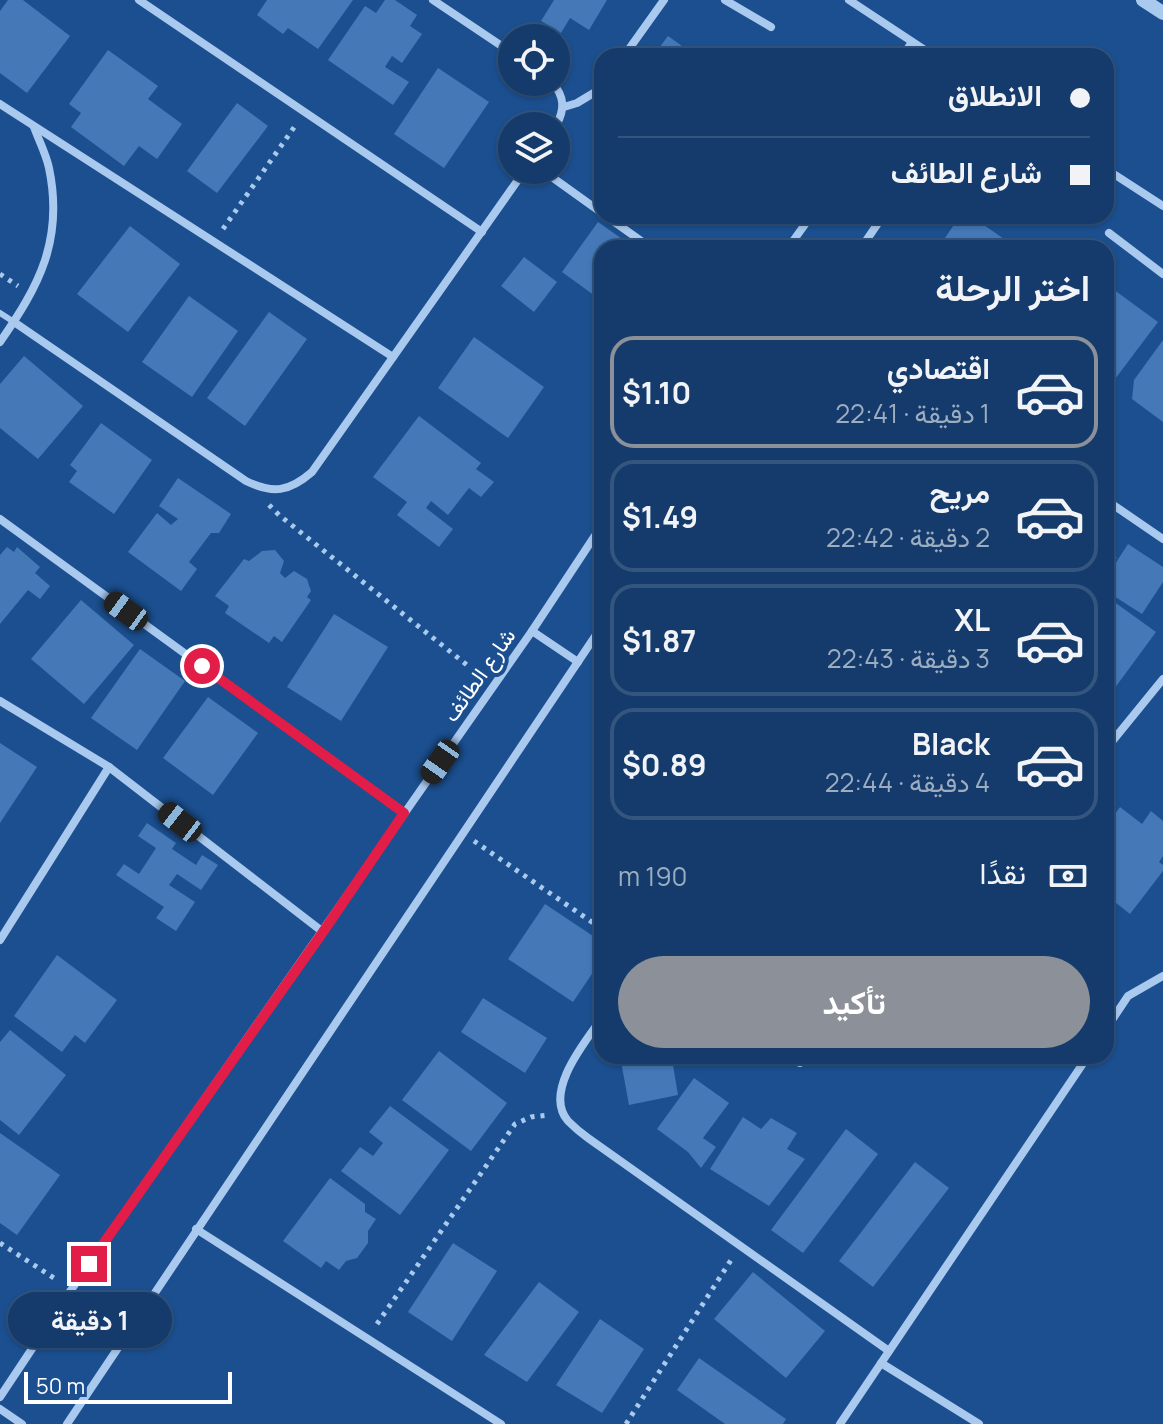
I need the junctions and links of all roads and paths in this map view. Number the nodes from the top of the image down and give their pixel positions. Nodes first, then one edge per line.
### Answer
1 (139, 0) edge
2 (433, 0) edge
3 (664, 0) edge
4 (725, 0) edge
5 (849, 0) edge
6 (1143, 0) edge
7 (1163, 13) edge
8 (771, 27) dead end
9 (912, 42) junction
10 (498, 44) edge
11 (630, 48) edge
12 (908, 48) edge
13 (921, 48) edge
14 (594, 93) edge
15 (561, 96) edge
16 (0, 104) edge
17 (564, 107) junction
18 (305, 112) junction
19 (562, 112) edge
20 (33, 127) junction
21 (1114, 174) edge
22 (515, 184) edge
23 (562, 184) edge
24 (1163, 206) edge
25 (594, 207) edge
26 (618, 224) edge
27 (482, 232) junction
28 (1109, 233) dead end
29 (640, 240) edge
30 (214, 242) junction
31 (1163, 274) edge
32 (0, 313) edge
33 (14, 322) junction
34 (0, 342) edge
35 (393, 357) junction
36 (262, 489) junction
37 (1114, 505) edge
38 (0, 519) edge
39 (594, 537) edge
40 (1163, 539) edge
41 (532, 631) junction
42 (594, 638) edge
43 (578, 662) junction
44 (1163, 679) edge
45 (493, 685) junction
46 (0, 701) edge
47 (1116, 737) joint
48 (1114, 739) edge
49 (109, 767) junction
50 (404, 813) junction
51 (463, 834) junction
52 (594, 924) edge
53 (323, 932) junction
54 (0, 940) edge
55 (1163, 976) edge
56 (1114, 1017) edge
57 (594, 1030) edge
58 (1083, 1064) edge
59 (565, 1119) junction
60 (196, 1229) junction
61 (0, 1243) edge
62 (740, 1246) junction
63 (71, 1290) junction
64 (367, 1338) junction
65 (889, 1351) junction
66 (881, 1363) junction
67 (0, 1397) edge
68 (0, 1409) edge
69 (22, 1424) edge
70 (67, 1424) edge
71 (501, 1424) edge
72 (626, 1424) edge
73 (840, 1424) edge
74 (979, 1424) edge

1 - 18 street
2 - 10 street
3 - 11 street
4 - 8 street
5 - 9 street
6 - 7 street
9 - 12 street
9 - 13 street
14 - 17 street
15 - 17 street
16 - 20 street
17 - 19 street
18 - 27 street
18 - 30 path
20 - 30 street
20 - 33 street
21 - 24 street
22 - 27 street
23 - 25 street
26 - 29 street
27 - 35 street
28 - 31 street
30 - 35 street
32 - 33 lane
33 - 34 street
33 - 36 street
35 - 36 street
36 - 45 path
37 - 40 street
38 - 50 street
39 - 41 street, شارع الطائف
41 - 43 street
41 - 45 street, شارع الطائف
42 - 43 street
43 - 51 street
44 - 47 street
45 - 50 street, شارع الطائف
46 - 49 street
47 - 48 street
49 - 53 street
49 - 54 street
50 - 53 street, شارع الطائف
51 - 52 path
51 - 60 street
53 - 63 street, شارع الطائف
55 - 56 street
57 - 59 street
58 - 65 street
59 - 62 street
59 - 64 path
60 - 64 street
60 - 70 street
61 - 63 path
62 - 65 street
62 - 72 path
63 - 67 street, شارع الطائف
64 - 71 street
65 - 66 street
66 - 73 street
66 - 74 street
68 - 69 street

